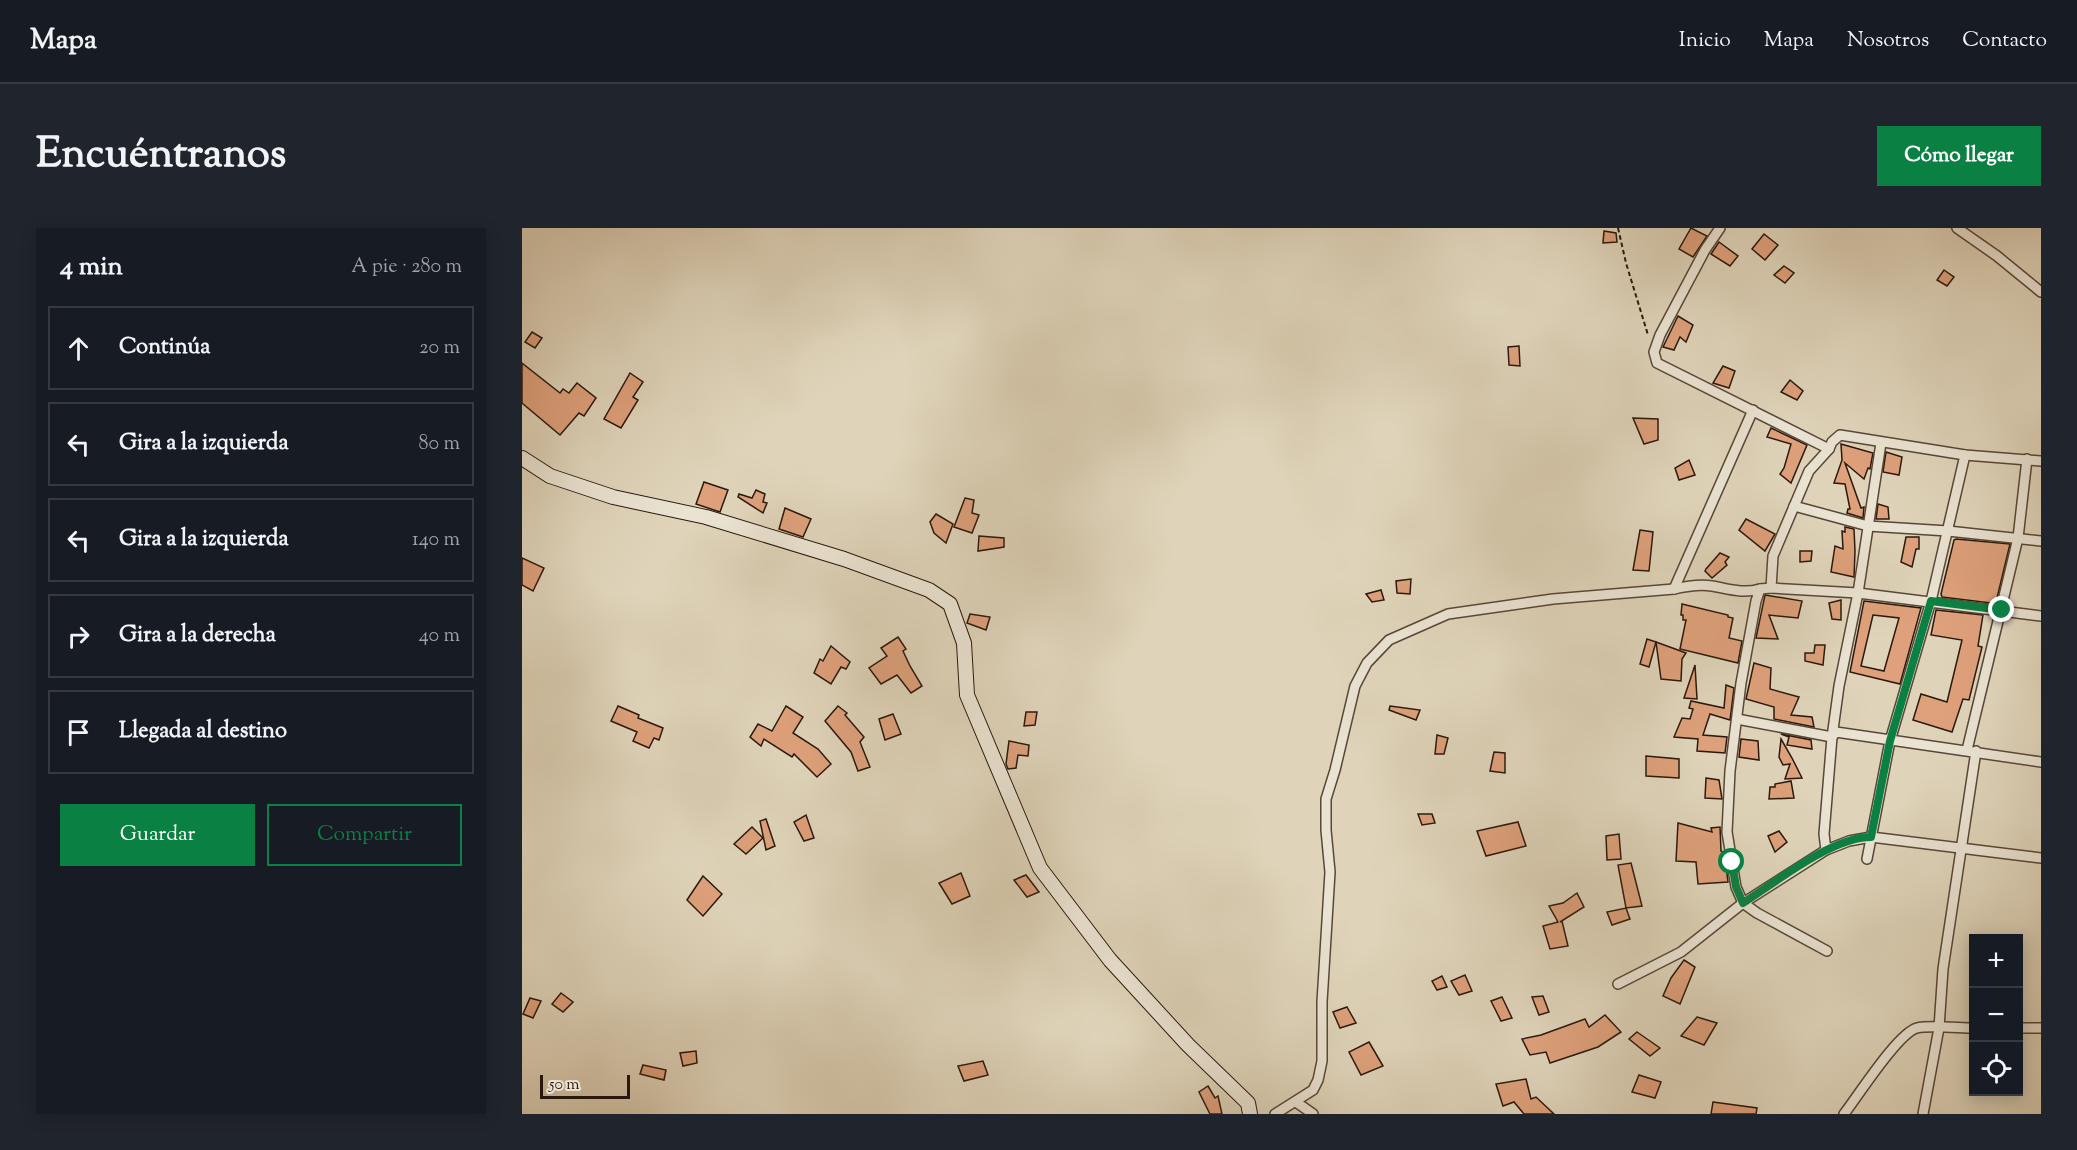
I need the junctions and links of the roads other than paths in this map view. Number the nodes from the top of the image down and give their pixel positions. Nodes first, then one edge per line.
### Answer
1 (1720, 228) edge
2 (1957, 228) edge
3 (2041, 292) edge
4 (1753, 410) junction
5 (1881, 443) junction
6 (1829, 449) junction
7 (1965, 455) junction
8 (522, 458) edge
9 (2027, 459) junction
10 (2041, 461) edge
11 (1794, 506) junction
12 (1868, 526) junction
13 (1948, 531) junction
14 (2018, 538) junction
15 (2041, 541) edge
16 (1771, 588) junction
17 (1674, 589) junction
18 (1760, 589) junction
19 (1858, 593) junction
20 (1931, 601) junction
21 (2002, 610) junction
22 (2041, 616) edge
23 (1737, 719) junction
24 (1832, 737) junction
25 (1890, 741) junction
26 (1972, 751) junction
27 (2041, 762) edge
28 (1871, 837) junction
29 (1961, 848) junction
30 (1826, 850) junction
31 (2041, 858) edge
32 (1867, 859) dead end
33 (1743, 903) junction
34 (1827, 951) dead end
35 (1618, 984) dead end
36 (1940, 1028) junction
37 (1969, 1028) edge
38 (2023, 1028) edge
39 (2041, 1028) edge
40 (1296, 1102) junction
41 (1250, 1114) edge
42 (1275, 1114) edge
43 (1313, 1114) edge
44 (1844, 1114) edge
45 (1923, 1114) edge

1 - 4 street
2 - 3 street
4 - 6 street
4 - 17 street
5 - 6 street
5 - 7 street
5 - 12 street
6 - 11 street
7 - 9 street
7 - 13 street
8 - 41 street
9 - 10 street
9 - 14 street
11 - 12 street
11 - 16 street
12 - 13 street
12 - 19 street
13 - 14 street
13 - 20 street
14 - 15 street
14 - 21 street
16 - 18 street
16 - 19 street
17 - 18 street
17 - 40 street
18 - 23 street
19 - 20 street
19 - 24 street
20 - 21 street
20 - 25 street
21 - 22 street
21 - 26 street
23 - 24 street
23 - 33 street
24 - 25 street
24 - 30 street
25 - 26 street
25 - 28 street
26 - 27 street
26 - 29 street
28 - 29 street
28 - 30 street
28 - 32 street
29 - 31 street
29 - 36 street
30 - 33 street
33 - 34 street
33 - 35 street
36 - 37 street
36 - 44 street
36 - 45 street
38 - 39 street
40 - 42 street
40 - 43 street

